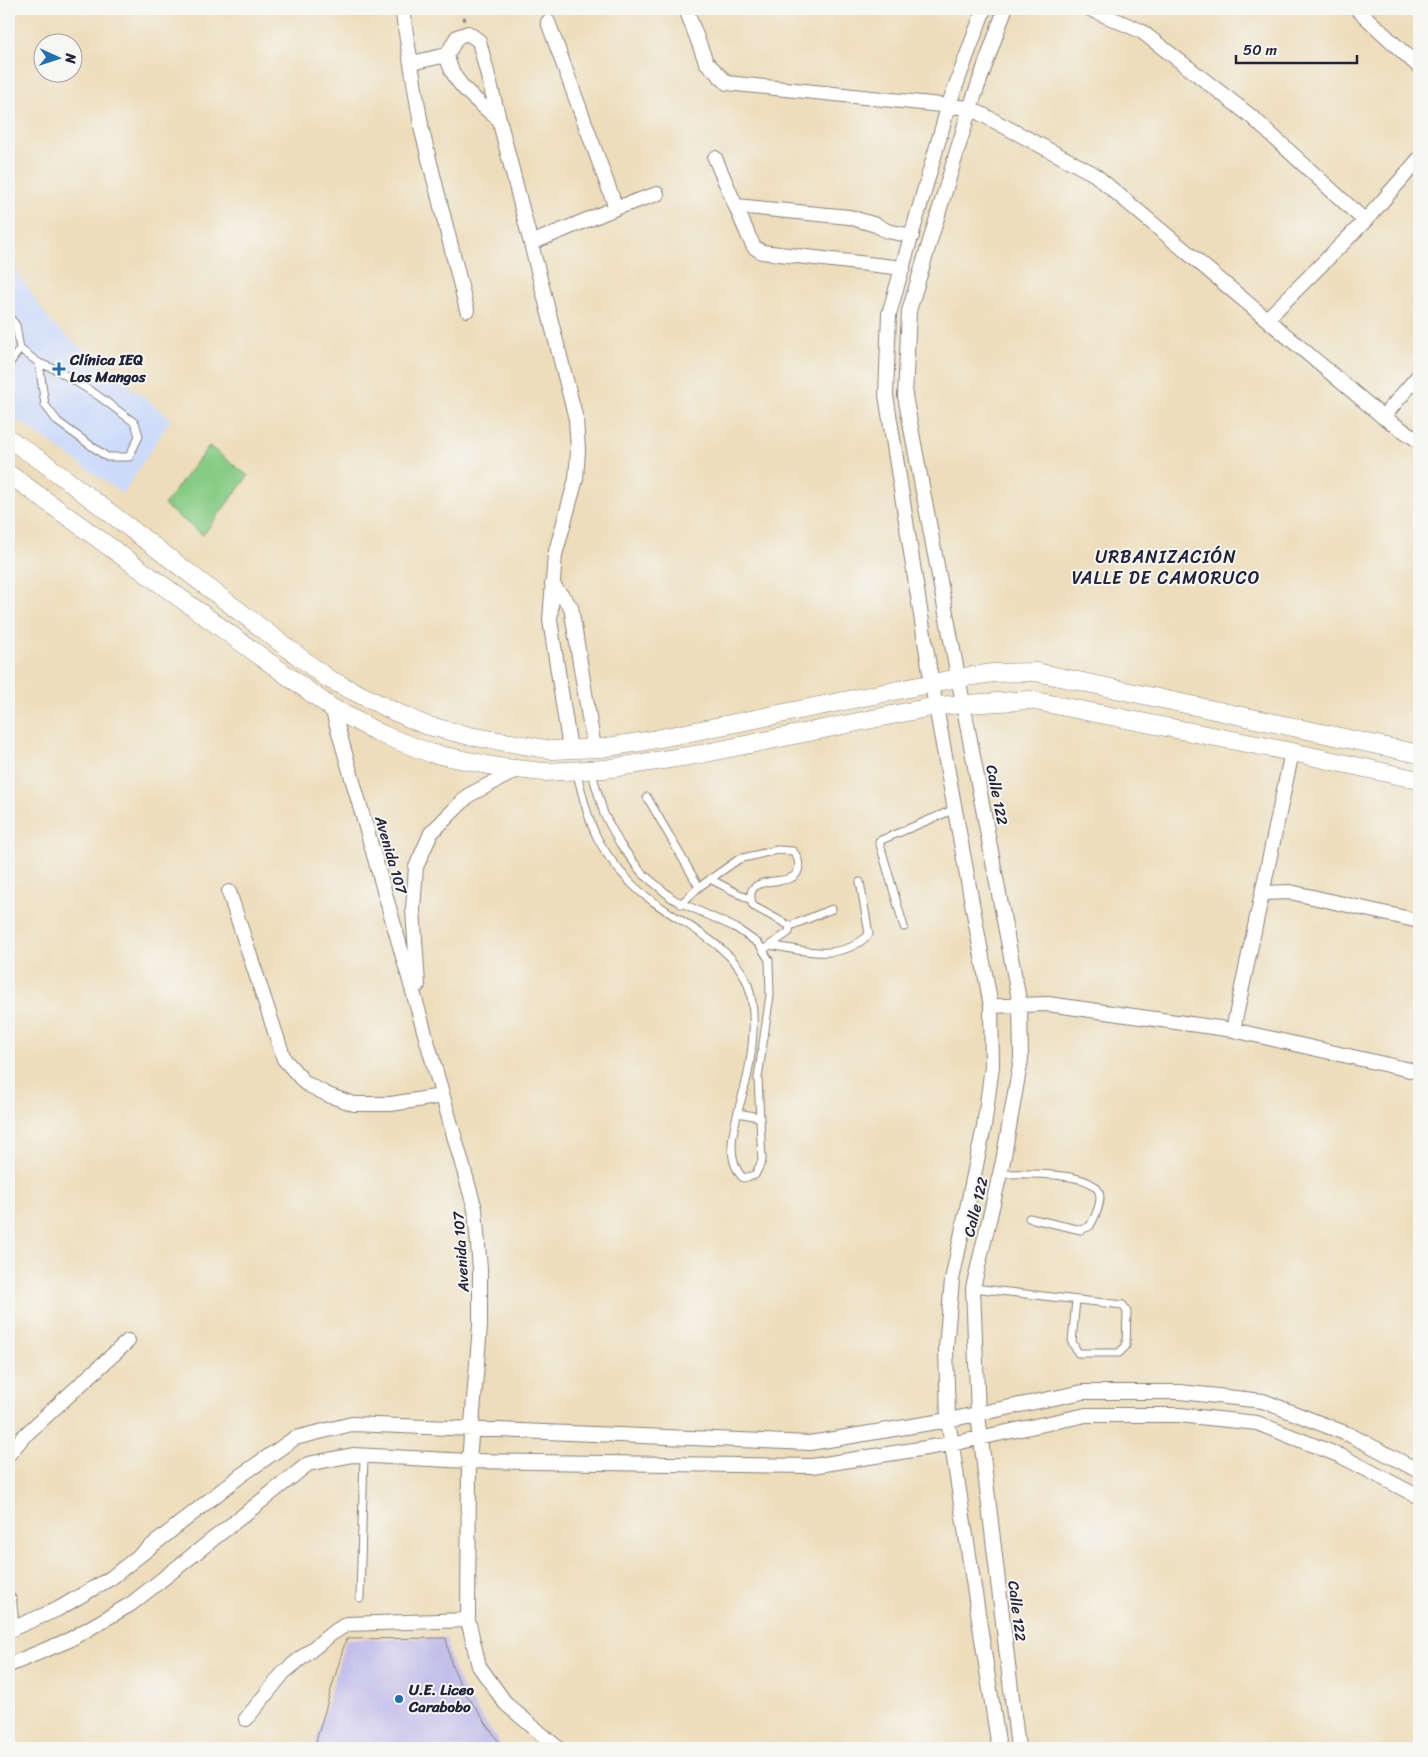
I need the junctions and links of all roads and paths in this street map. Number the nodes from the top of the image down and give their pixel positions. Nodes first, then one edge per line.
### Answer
1 (402, 9) edge
2 (686, 9) edge
3 (984, 9) edge
4 (1005, 9) edge
5 (1090, 9) edge
6 (1357, 9) edge
7 (548, 22) dead end
8 (447, 55) junction
9 (411, 63) junction
10 (1419, 67) edge
11 (949, 104) junction
12 (970, 108) junction
13 (497, 118) junction
14 (716, 158) dead end
15 (1419, 159) edge
16 (657, 194) dead end
17 (736, 206) junction
18 (616, 208) junction
19 (1365, 221) junction
20 (912, 236) junction
21 (531, 244) junction
22 (902, 268) junction
23 (467, 310) dead end
24 (9, 317) edge
25 (1268, 318) junction
26 (20, 349) junction
27 (39, 363) junction
28 (9, 364) edge
29 (1419, 376) edge
30 (1383, 417) junction
31 (9, 439) edge
32 (1419, 441) edge
33 (9, 474) edge
34 (552, 584) junction
35 (958, 678) junction
36 (932, 685) junction
37 (936, 706) junction
38 (964, 706) junction
39 (332, 708) junction
40 (1253, 718) junction
41 (1248, 743) junction
42 (594, 748) junction
43 (570, 749) junction
44 (1292, 752) junction
45 (1419, 754) edge
46 (519, 769) junction
47 (583, 770) junction
48 (1419, 780) edge
49 (647, 797) dead end
50 (955, 809) junction
51 (710, 880) junction
52 (860, 882) dead end
53 (699, 887) junction
54 (229, 892) dead end
55 (1262, 893) junction
56 (751, 900) junction
57 (681, 904) junction
58 (832, 909) dead end
59 (1419, 921) edge
60 (790, 926) junction
61 (904, 927) dead end
62 (770, 946) junction
63 (763, 950) junction
64 (1020, 1005) junction
65 (991, 1006) junction
66 (419, 1010) junction
67 (1233, 1030) junction
68 (1419, 1072) edge
69 (442, 1096) junction
70 (738, 1113) junction
71 (758, 1117) junction
72 (1000, 1174) junction
73 (1029, 1218) dead end
74 (973, 1288) junction
75 (1076, 1300) junction
76 (128, 1341) dead end
77 (978, 1414) junction
78 (948, 1420) junction
79 (472, 1430) junction
80 (980, 1438) junction
81 (951, 1444) junction
82 (9, 1454) edge
83 (364, 1455) junction
84 (469, 1461) junction
85 (1419, 1471) edge
86 (1419, 1497) edge
87 (360, 1598) dead end
88 (9, 1600) edge
89 (468, 1620) junction
90 (10, 1630) edge
91 (9, 1665) edge
92 (246, 1719) dead end
93 (558, 1748) edge
94 (999, 1748) edge
95 (1018, 1748) edge

1 - 9 street
2 - 11 street
3 - 11 street, Calle 122
4 - 12 street, Calle 122
5 - 19 street
6 - 10 street
7 - 18 street
8 - 9 street
8 - 13 street
8 - 13 street
9 - 23 street
11 - 12 street
11 - 20 street, Calle 122
12 - 25 street
12 - 35 street, Calle 122
13 - 21 street
14 - 17 street
15 - 19 street
16 - 18 street
17 - 20 street
17 - 22 street
18 - 21 street
19 - 25 street
20 - 22 street, Calle 122
21 - 34 street
22 - 36 street, Calle 122
24 - 26 lane
25 - 30 street
26 - 27 lane
26 - 28 lane
27 - 27 lane
29 - 30 street
30 - 32 street
31 - 43 street
33 - 39 street
34 - 42 street
34 - 43 street
35 - 36 street
35 - 38 street, Calle 122
35 - 40 street
36 - 37 street, Calle 122
36 - 42 street
37 - 38 street
37 - 47 street
37 - 50 street, Calle 122
38 - 41 street
38 - 64 street, Calle 122
39 - 46 street
39 - 66 street, Avenida 107
40 - 41 street
40 - 45 street
41 - 44 street
42 - 43 street
44 - 48 street
44 - 55 street
46 - 47 street
46 - 66 street
47 - 57 lane
47 - 70 lane
49 - 53 lane
50 - 61 lane
50 - 65 street, Calle 122
51 - 53 lane
51 - 56 lane
51 - 56 lane
52 - 62 lane
53 - 57 lane
54 - 69 street
55 - 59 street
55 - 67 street
56 - 60 lane
57 - 63 lane
58 - 60 lane
60 - 62 lane
62 - 63 lane
63 - 71 lane
64 - 65 street
64 - 67 street
64 - 72 street, Calle 122
65 - 78 street, Calle 122
66 - 69 street, Avenida 107
67 - 68 street
69 - 79 street, Avenida 107
70 - 71 lane
70 - 71 lane
72 - 73 lane
72 - 74 street, Calle 122
74 - 75 lane
74 - 77 street, Calle 122
75 - 75 lane
76 - 82 street
77 - 78 street
77 - 80 street, Calle 122
77 - 85 street
78 - 79 street
78 - 81 street, Calle 122
79 - 84 street, Avenida 107
79 - 90 street
80 - 81 street
80 - 86 street
80 - 95 street, Calle 122
81 - 84 street
81 - 94 street, Calle 122
83 - 84 street
83 - 87 lane
83 - 91 street
84 - 89 street, Avenida 107
88 - 90 street
89 - 92 street
89 - 93 street, Avenida 107

